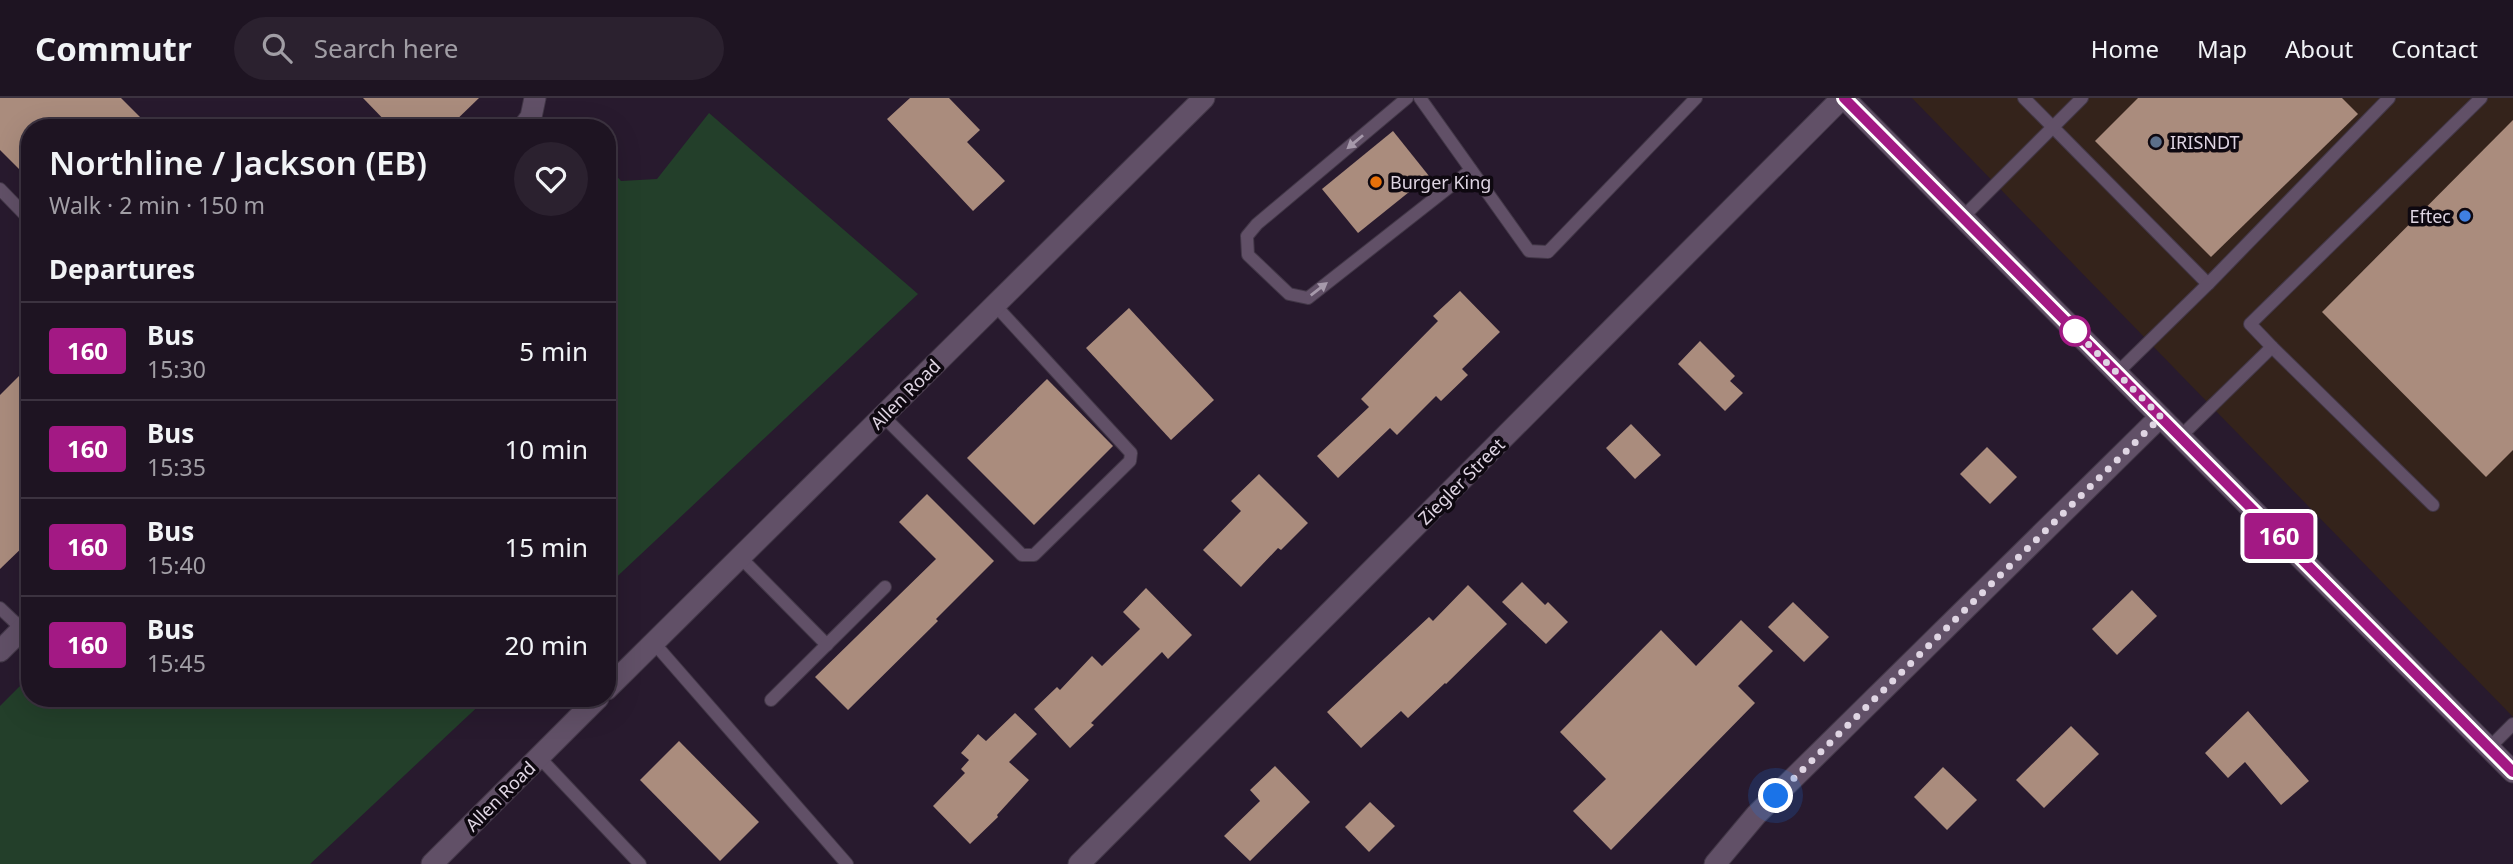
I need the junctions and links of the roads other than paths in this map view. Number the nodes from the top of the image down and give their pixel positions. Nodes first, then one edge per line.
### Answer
1 (535, 98) edge
2 (1204, 98) edge
3 (1407, 98) edge
4 (1420, 98) edge
5 (1696, 98) edge
6 (1843, 98) edge
7 (2024, 98) edge
8 (2082, 98) edge
9 (2389, 98) edge
10 (2481, 98) edge
11 (530, 119) edge
12 (2053, 127) junction
13 (1471, 170) junction
14 (0, 189) edge
15 (21, 211) edge
16 (1963, 217) junction
17 (2208, 284) junction
18 (995, 305) junction
19 (2272, 347) junction
20 (2117, 373) junction
21 (883, 416) junction
22 (2161, 417) junction
23 (2180, 437) junction
24 (2433, 505) dead end
25 (740, 557) junction
26 (886, 586) dead end
27 (0, 608) edge
28 (21, 622) edge
29 (21, 630) edge
30 (654, 643) junction
31 (827, 645) junction
32 (0, 651) edge
33 (616, 681) edge
34 (771, 700) dead end
35 (589, 707) edge
36 (2513, 723) edge
37 (2488, 748) junction
38 (539, 757) junction
39 (2513, 772) edge
40 (432, 864) edge
41 (640, 864) edge
42 (847, 864) edge
43 (1079, 864) edge
44 (1714, 864) edge

1 - 11 main road
2 - 18 main road, Allen Road
3 -> 13 lane
4 - 13 lane
5 - 13 lane
6 - 16 main road
6 - 43 main road, Ziegler Street
7 - 12 lane
8 - 12 lane
9 - 17 lane
10 - 19 lane
12 - 16 lane
12 - 17 lane
14 - 15 lane
16 - 20 main road
17 - 20 lane
18 - 21 main road, Allen Road
18 - 21 lane
19 - 23 lane
19 - 24 lane
20 - 22 main road
21 - 25 main road, Allen Road
22 - 23 main road
22 - 44 main road
23 - 37 main road
25 - 30 main road, Allen Road
25 - 31 lane
26 - 31 lane
27 - 28 lane
29 - 32 main road
30 - 33 main road, Allen Road
30 - 42 lane
31 - 34 lane
35 - 38 main road, Allen Road
36 - 37 lane
37 - 39 main road
38 - 40 main road, Allen Road
38 - 41 lane

